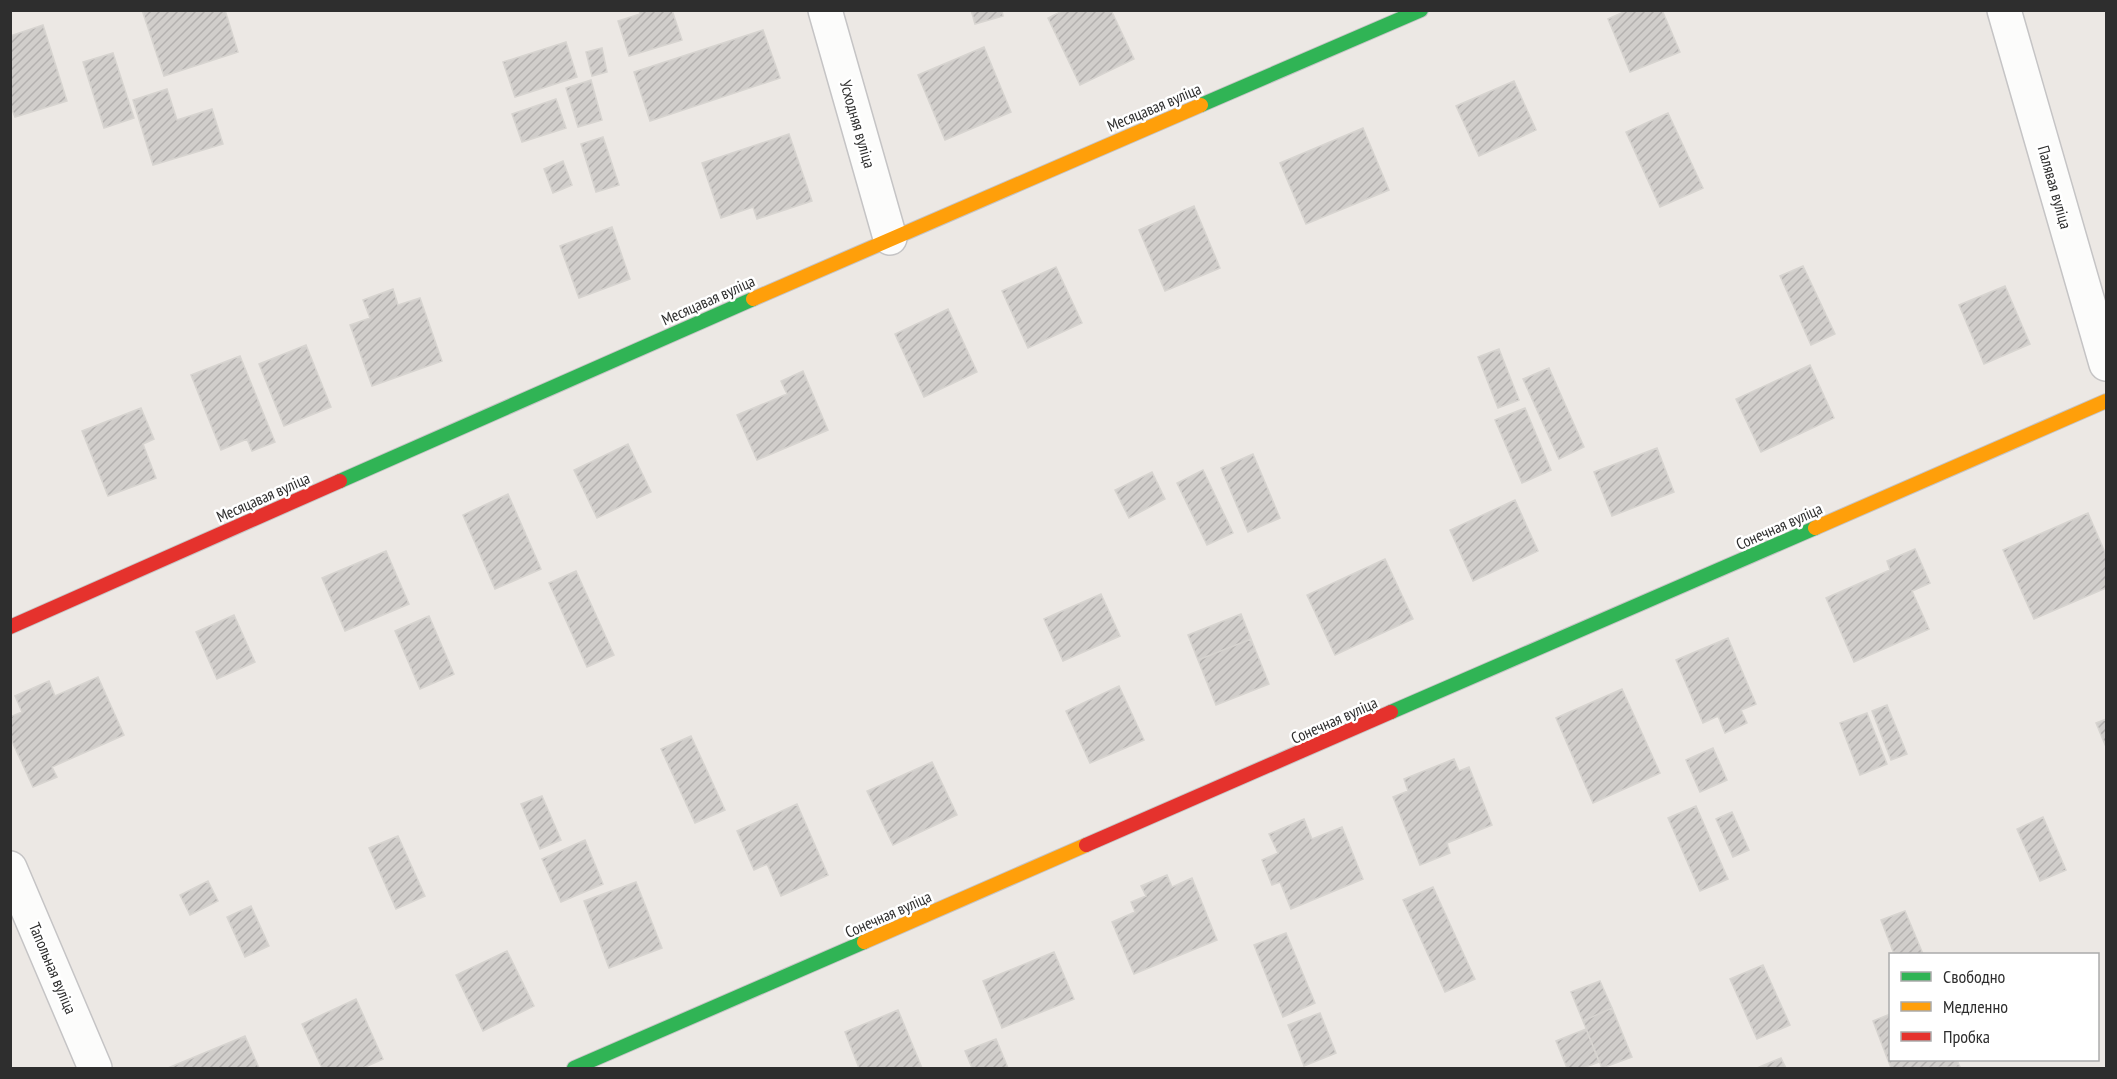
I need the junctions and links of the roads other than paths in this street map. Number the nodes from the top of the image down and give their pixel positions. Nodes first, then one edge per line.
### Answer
1 (825, 10) edge
2 (1421, 10) edge
3 (2004, 10) edge
4 (890, 238) junction
5 (2106, 364) edge
6 (2106, 401) edge
7 (10, 627) edge
8 (10, 868) edge
9 (95, 1068) edge
10 (574, 1068) edge

1 - 4 street, Усходняя вуліца
2 - 4 street, Месяцавая вуліца
3 - 5 street, Палявая вуліца
4 - 7 street, Месяцавая вуліца
6 - 10 street, Сонечная вуліца
8 - 9 street, Тапольная вуліца

